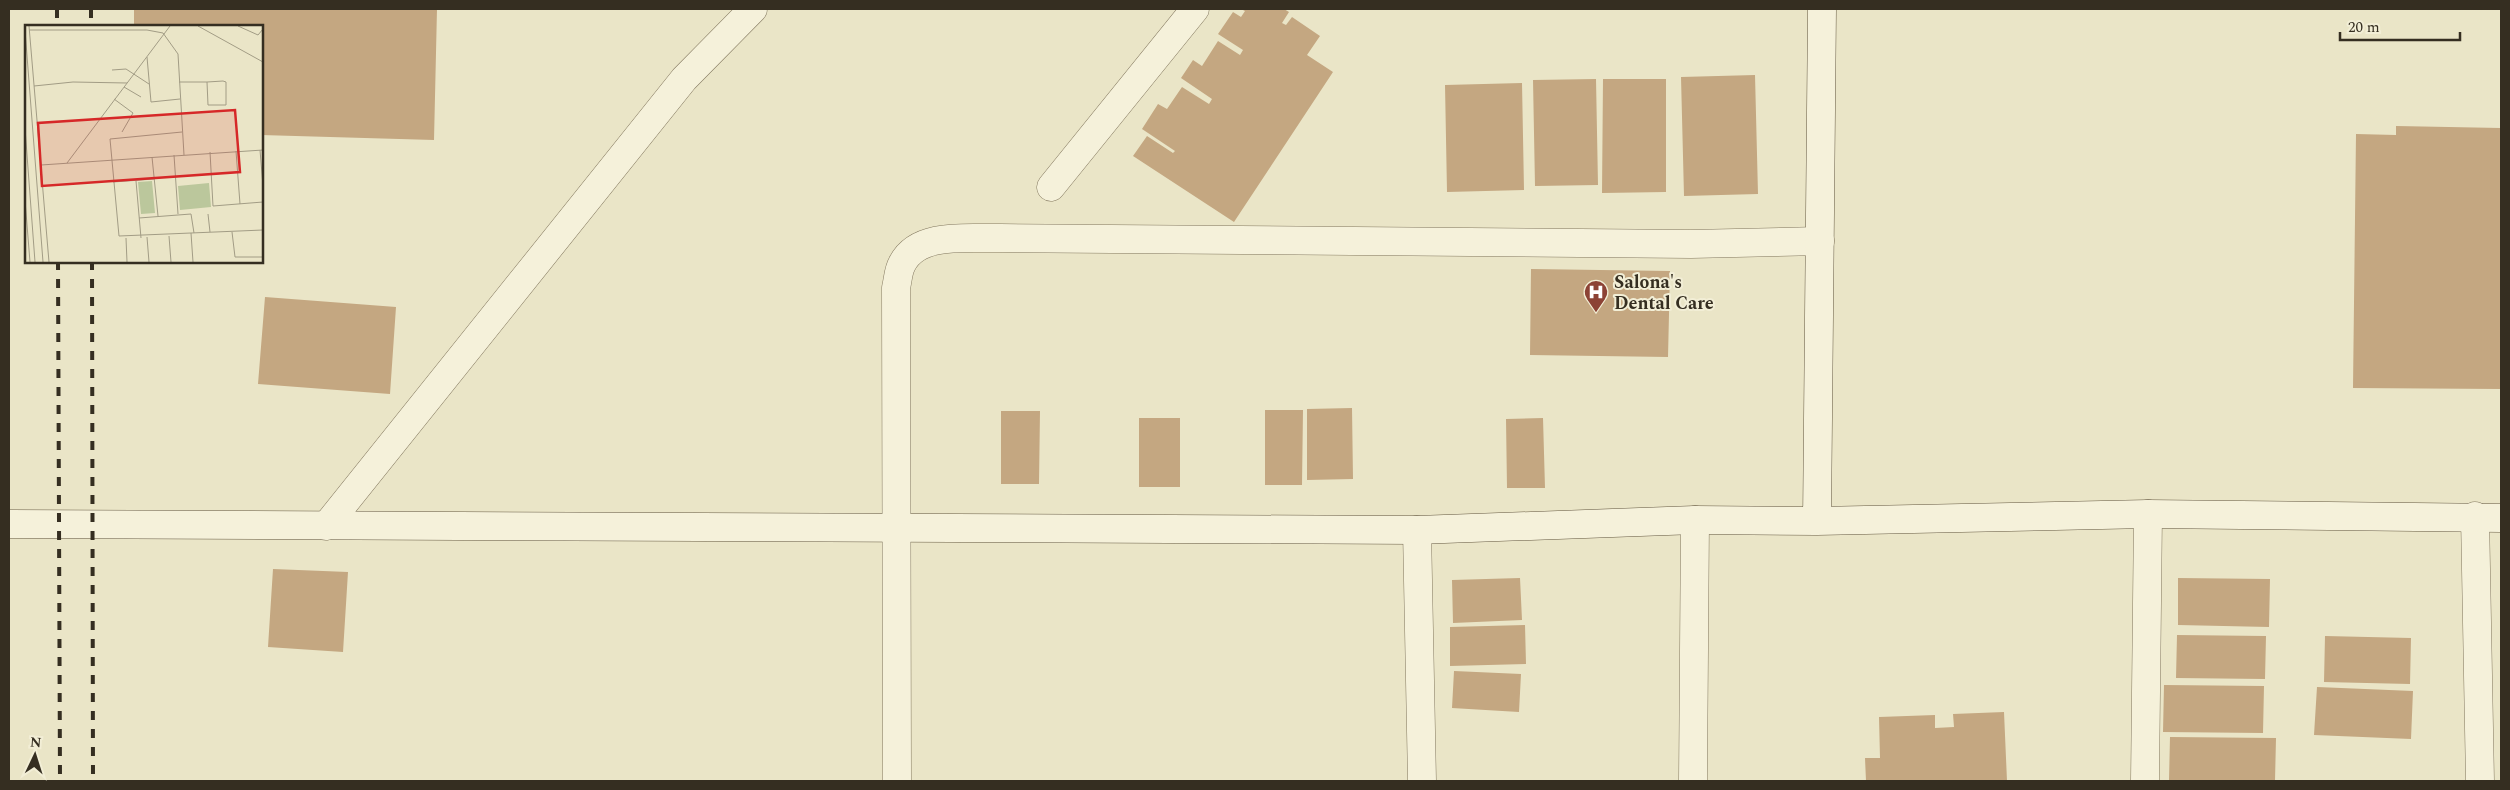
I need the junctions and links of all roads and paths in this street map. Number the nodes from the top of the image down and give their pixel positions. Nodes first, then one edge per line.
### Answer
1 (753, 9) edge
2 (1196, 9) edge
3 (1822, 9) edge
4 (1051, 187) dead end
5 (1820, 240) junction
6 (2148, 514) junction
7 (2488, 517) edge
8 (1696, 520) junction
9 (1817, 521) junction
10 (9, 524) edge
11 (326, 526) junction
12 (897, 528) junction
13 (1417, 530) junction
14 (897, 781) edge
15 (1422, 781) edge
16 (1693, 781) edge
17 (2145, 781) edge
18 (2480, 781) edge

1 - 11 street
2 - 4 street
3 - 5 street
5 - 9 street
5 - 12 street
6 - 7 street
6 - 9 street
6 - 17 street
7 - 18 street
8 - 9 street
8 - 13 street
8 - 16 street
10 - 11 street
11 - 12 street
12 - 13 street
12 - 14 street
13 - 15 street

